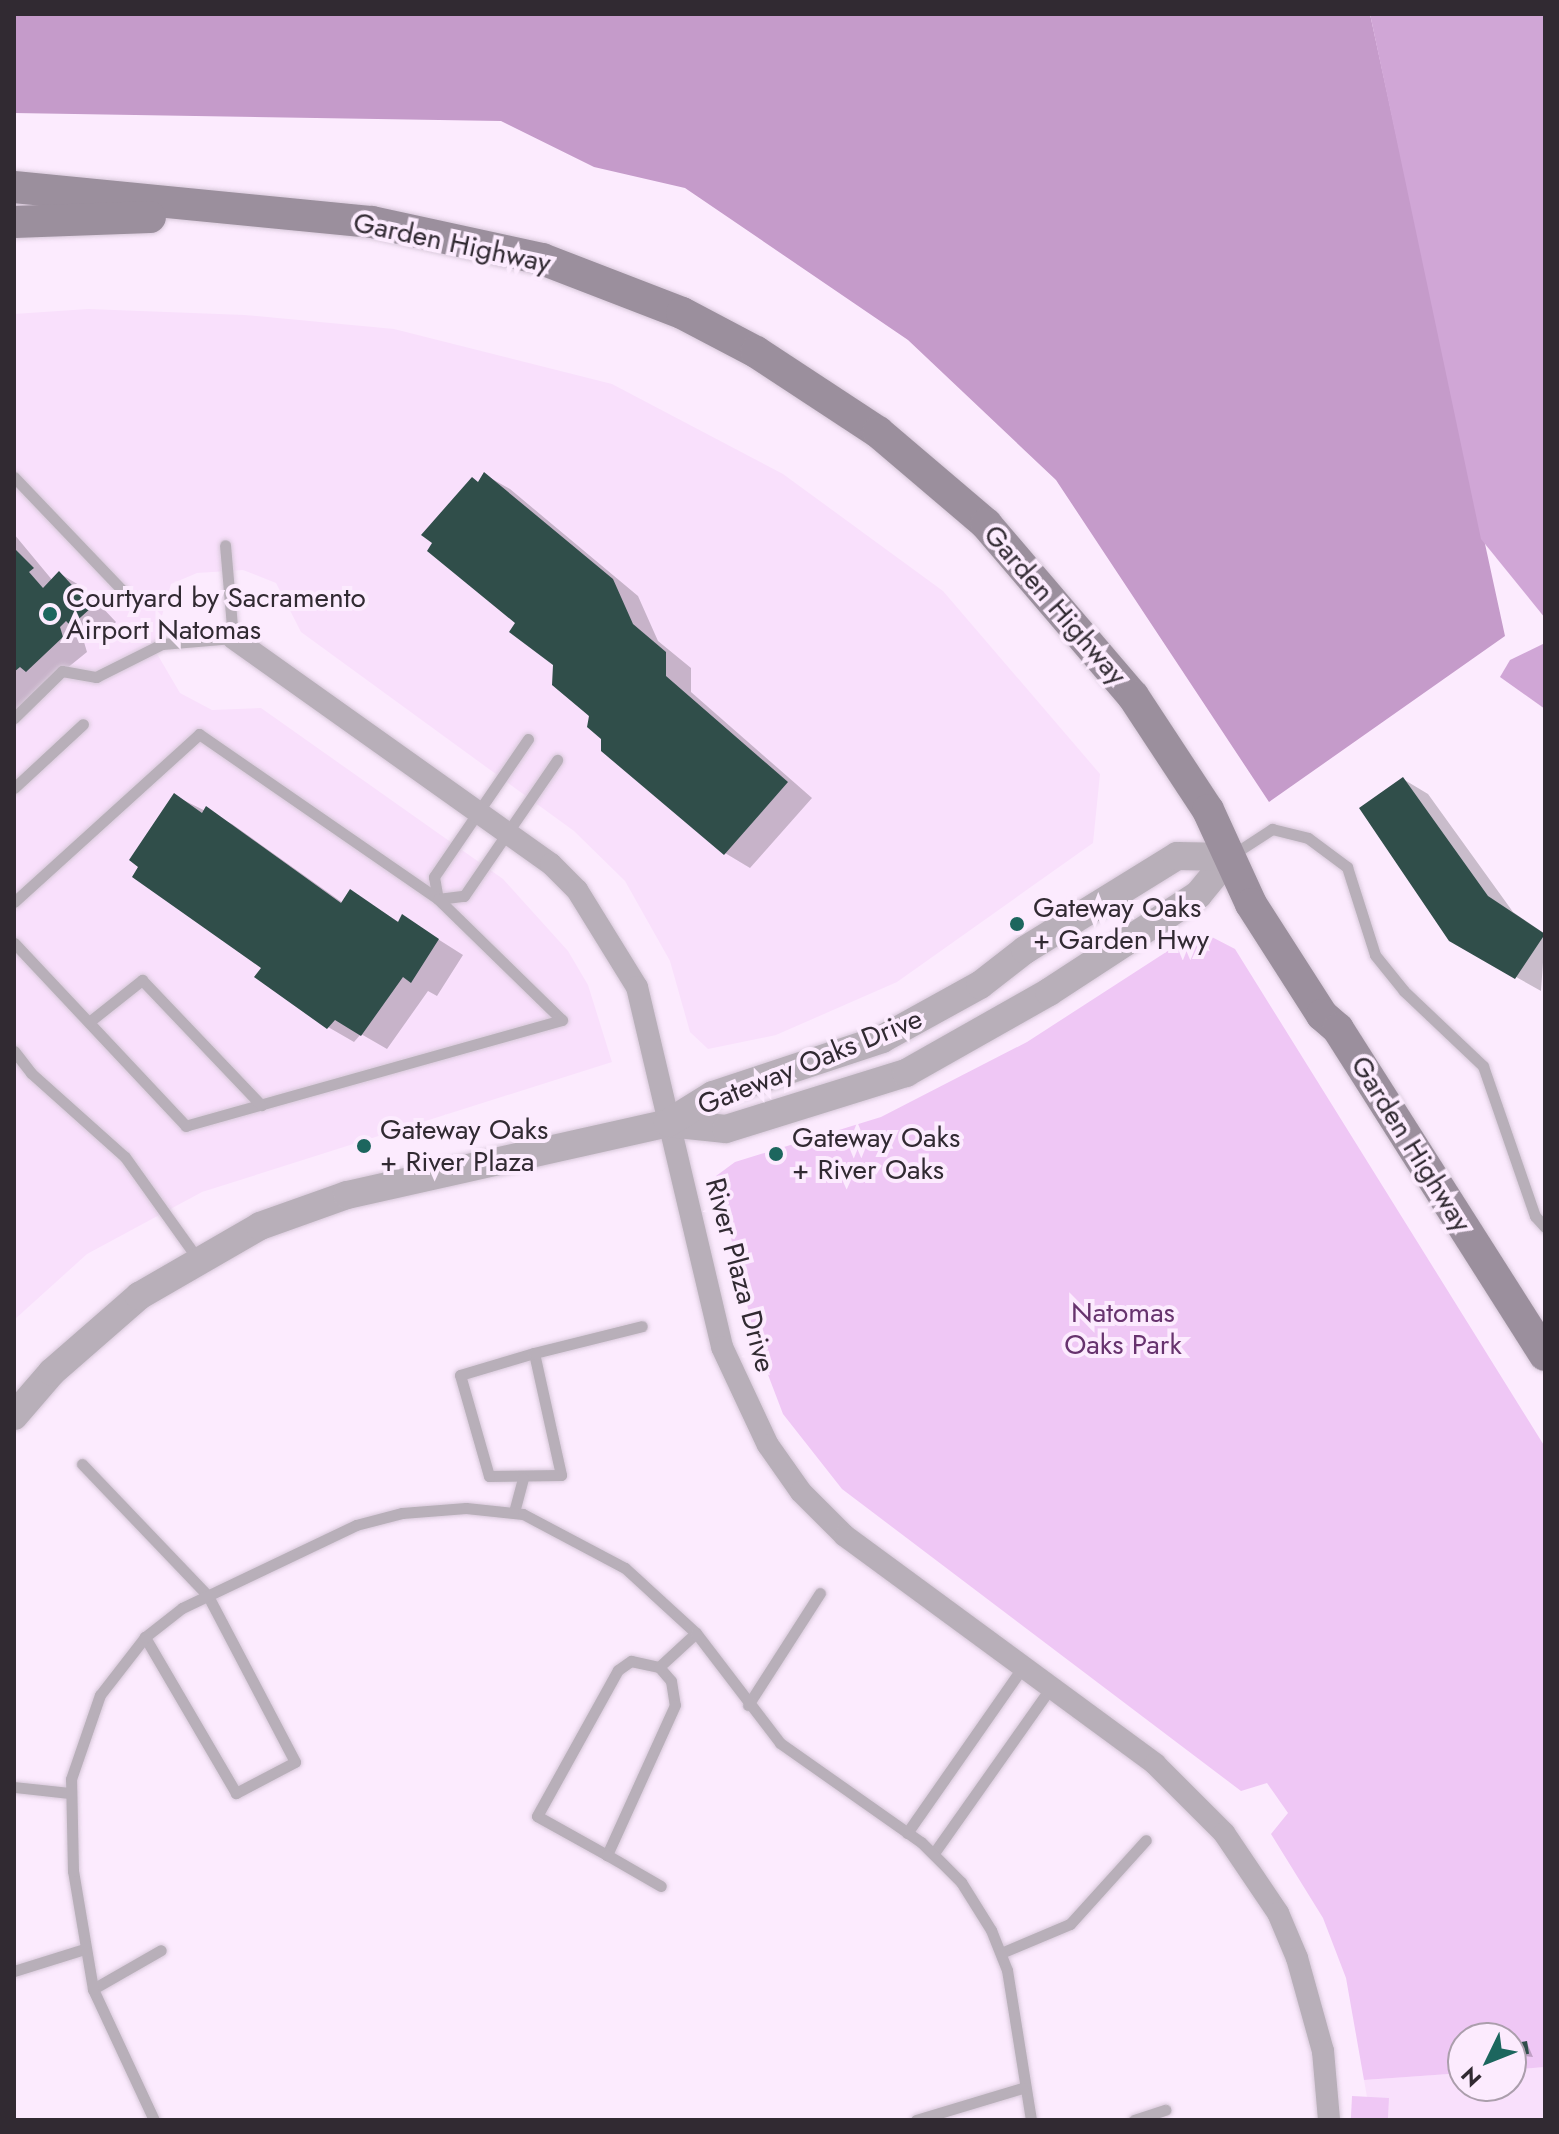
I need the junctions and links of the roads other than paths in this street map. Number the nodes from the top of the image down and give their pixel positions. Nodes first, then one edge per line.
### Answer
1 (14, 187) edge
2 (277, 213) junction
3 (14, 222) edge
4 (14, 477) edge
5 (225, 545) dead end
6 (122, 590) dead end
7 (233, 638) junction
8 (14, 718) edge
9 (83, 724) dead end
10 (528, 739) dead end
11 (557, 760) dead end
12 (14, 788) edge
13 (478, 811) junction
14 (507, 833) junction
15 (1229, 857) junction
16 (438, 899) junction
17 (14, 902) edge
18 (14, 943) edge
19 (89, 1022) junction
20 (14, 1051) edge
21 (261, 1105) junction
22 (668, 1123) junction
23 (1545, 1227) edge
24 (197, 1258) junction
25 (642, 1326) dead end
26 (534, 1353) junction
27 (1545, 1355) edge
28 (14, 1416) edge
29 (82, 1464) dead end
30 (523, 1478) junction
31 (514, 1512) junction
32 (820, 1593) dead end
33 (208, 1596) junction
34 (696, 1633) junction
35 (145, 1637) junction
36 (1024, 1666) junction
37 (659, 1667) junction
38 (1051, 1687) junction
39 (748, 1705) junction
40 (14, 1787) edge
41 (69, 1793) junction
42 (907, 1833) junction
43 (1146, 1840) dead end
44 (934, 1853) junction
45 (607, 1855) junction
46 (661, 1886) dead end
47 (84, 1949) junction
48 (161, 1950) dead end
49 (1001, 1953) junction
50 (14, 1971) edge
51 (93, 1989) junction
52 (1022, 2088) junction
53 (1165, 2110) dead end
54 (154, 2120) edge
55 (916, 2120) edge
56 (1031, 2120) edge
57 (1134, 2120) edge
58 (1329, 2120) edge

1 - 2 main road, Garden Highway
2 - 3 main road, Garden Highway
2 - 15 main road, Garden Highway
4 - 6 lane
5 - 7 lane
7 - 8 lane
7 - 13 street, River Plaza Drive
9 - 12 lane
10 - 13 lane
11 - 14 lane
13 - 14 street, River Plaza Drive
13 - 16 lane
14 - 16 lane
14 - 22 street, River Plaza Drive
15 - 22 street, Gateway Oaks Drive
15 - 22 street, Gateway Oaks Drive
15 - 23 lane
15 - 27 main road, Garden Highway
16 - 17 lane
16 - 21 lane
18 - 19 lane
19 - 21 lane
19 - 21 lane
20 - 24 lane
22 - 24 street, Gateway Oaks Drive
22 - 36 street, River Plaza Drive
24 - 28 street, Gateway Oaks Drive
25 - 26 lane
26 - 30 lane
26 - 30 lane
29 - 33 lane
30 - 31 lane
31 - 33 lane
31 - 34 lane
32 - 39 lane
33 - 35 lane
33 - 35 lane
34 - 37 lane
34 - 39 lane
35 - 41 lane
36 - 38 street, River Plaza Drive
36 - 42 lane
37 - 45 lane
37 - 45 lane
38 - 44 lane
38 - 58 street, River Plaza Drive
39 - 42 lane
40 - 41 lane
41 - 47 lane
42 - 44 lane
43 - 49 lane
44 - 49 lane
45 - 46 lane
47 - 50 lane
47 - 51 lane
48 - 51 lane
49 - 52 lane
51 - 54 lane
52 - 55 lane
52 - 56 lane
53 - 57 lane

